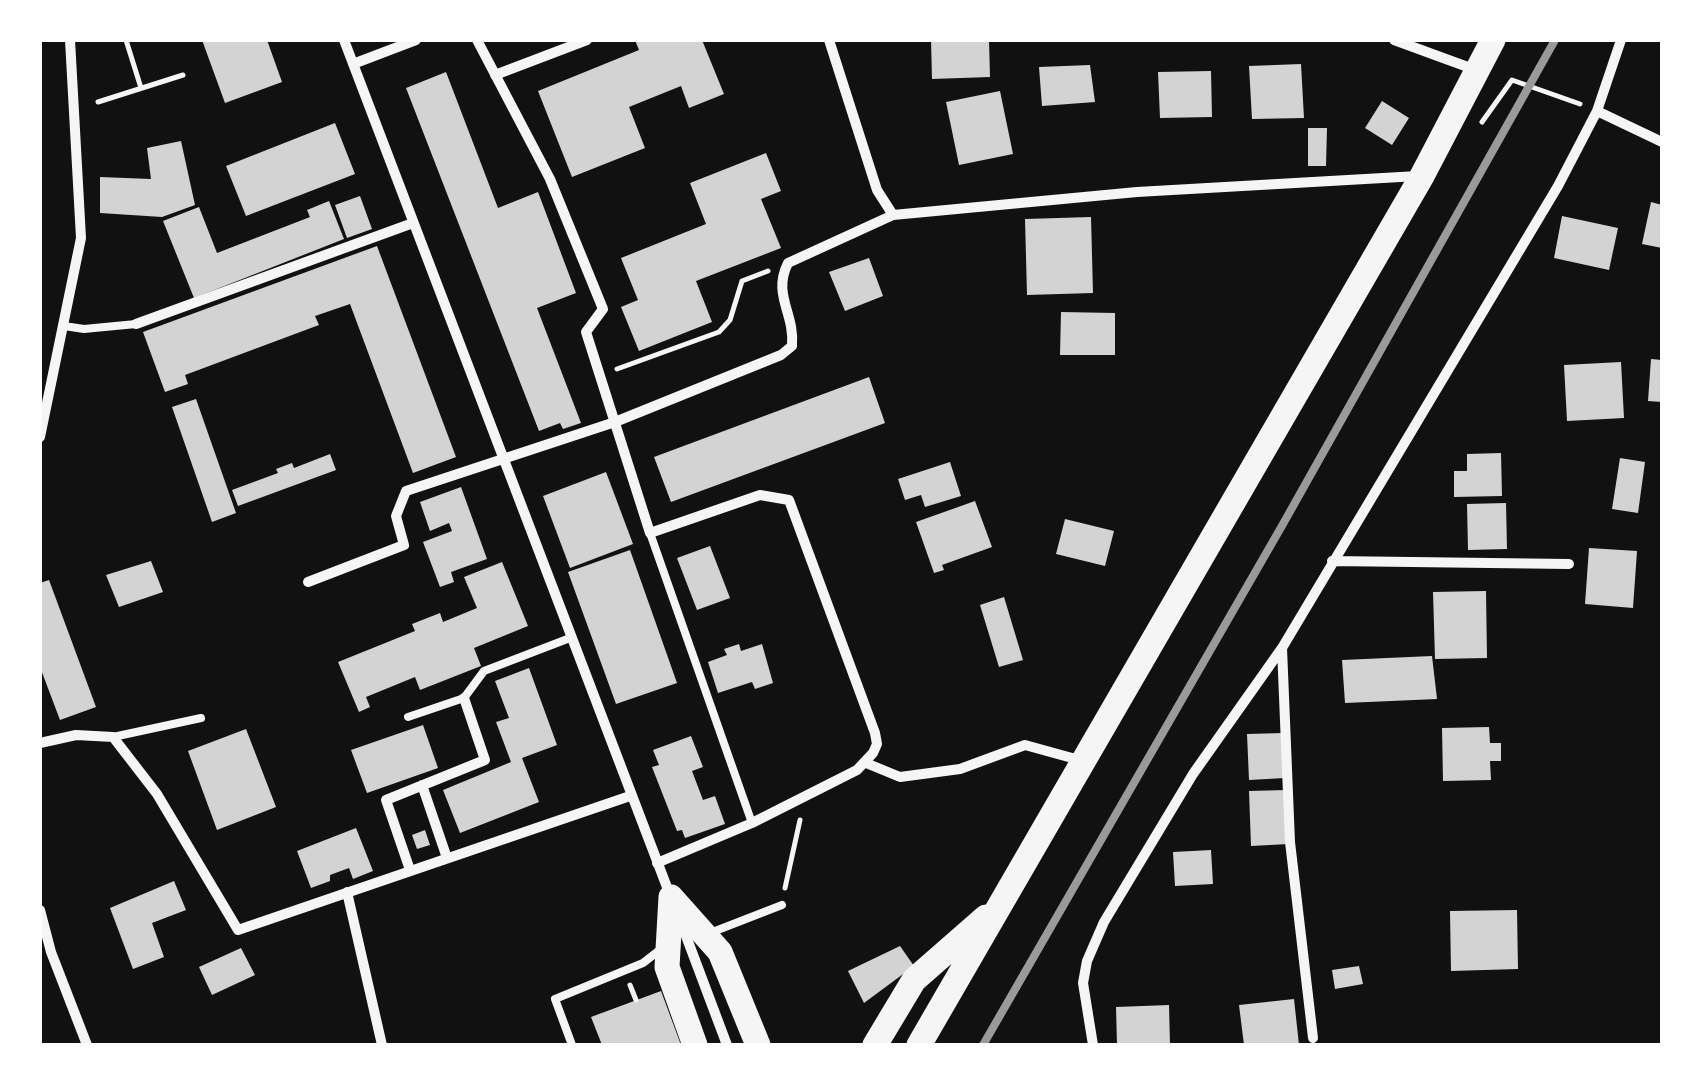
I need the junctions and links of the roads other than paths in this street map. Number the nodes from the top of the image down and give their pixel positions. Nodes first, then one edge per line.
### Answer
1 (70, 40) edge
2 (344, 40) edge
3 (416, 40) edge
4 (477, 40) edge
5 (587, 40) edge
6 (829, 40) edge
7 (1394, 40) edge
8 (1494, 40) edge
9 (1621, 40) edge
10 (353, 64) junction
11 (1476, 70) junction
12 (495, 75) junction
13 (1596, 112) junction
14 (1662, 142) edge
15 (1422, 176) junction
16 (893, 216) junction
17 (413, 224) junction
18 (136, 324) joint
19 (64, 326) junction
20 (614, 422) junction
21 (40, 437) edge
22 (504, 458) junction
23 (650, 533) junction
24 (1332, 561) junction
25 (1569, 564) dead end
26 (308, 582) dead end
27 (570, 638) junction
28 (1282, 648) junction
29 (464, 698) junction
30 (408, 717) dead end
31 (201, 718) dead end
32 (114, 737) junction
33 (40, 743) edge
34 (1084, 761) junction
35 (866, 763) junction
36 (422, 785) junction
37 (630, 796) junction
38 (752, 824) junction
39 (447, 858) junction
40 (657, 864) junction
41 (410, 870) junction
42 (347, 892) junction
43 (671, 897) junction
44 (1002, 904) junction
45 (782, 905) road end
46 (40, 910) edge
47 (706, 934) junction
48 (669, 943) junction
49 (1313, 1038) dead end
50 (87, 1045) edge
51 (382, 1045) edge
52 (572, 1045) edge
53 (694, 1045) edge
54 (727, 1045) edge
55 (758, 1045) edge
56 (875, 1045) edge
57 (919, 1045) edge
58 (1093, 1045) edge

1 - 19 street
2 - 10 street
3 - 10 street
4 - 12 street
5 - 12 street
6 - 16 street
7 - 11 street
8 - 11 main road
9 - 13 street
10 - 17 street
11 - 15 main road
12 - 20 street
13 - 14 street
13 - 24 street
15 - 16 street
15 - 34 main road
16 - 20 street
17 - 18 street
17 - 22 street
18 - 19 lane
19 - 21 street
20 - 22 street
20 - 23 street
22 - 26 street
22 - 27 street
23 - 35 street
23 - 38 lane
24 - 25 street
24 - 28 street
27 - 29 lane
27 - 37 street
28 - 49 street
28 - 58 street
29 - 30 lane
29 - 36 street
31 - 32 lane
32 - 33 street
32 - 42 street
34 - 35 street
34 - 44 main road
35 - 38 street
36 - 39 street
36 - 41 street
37 - 39 street
37 - 40 street
38 - 40 street
39 - 41 street
40 - 43 street
41 - 42 street
42 - 51 street
43 - 47 main road
43 - 48 main road
43 - 54 street
44 - 56 main road
44 - 57 main road
45 - 47 lane
46 - 50 street
47 - 55 main road
48 - 52 lane
48 - 53 main road

